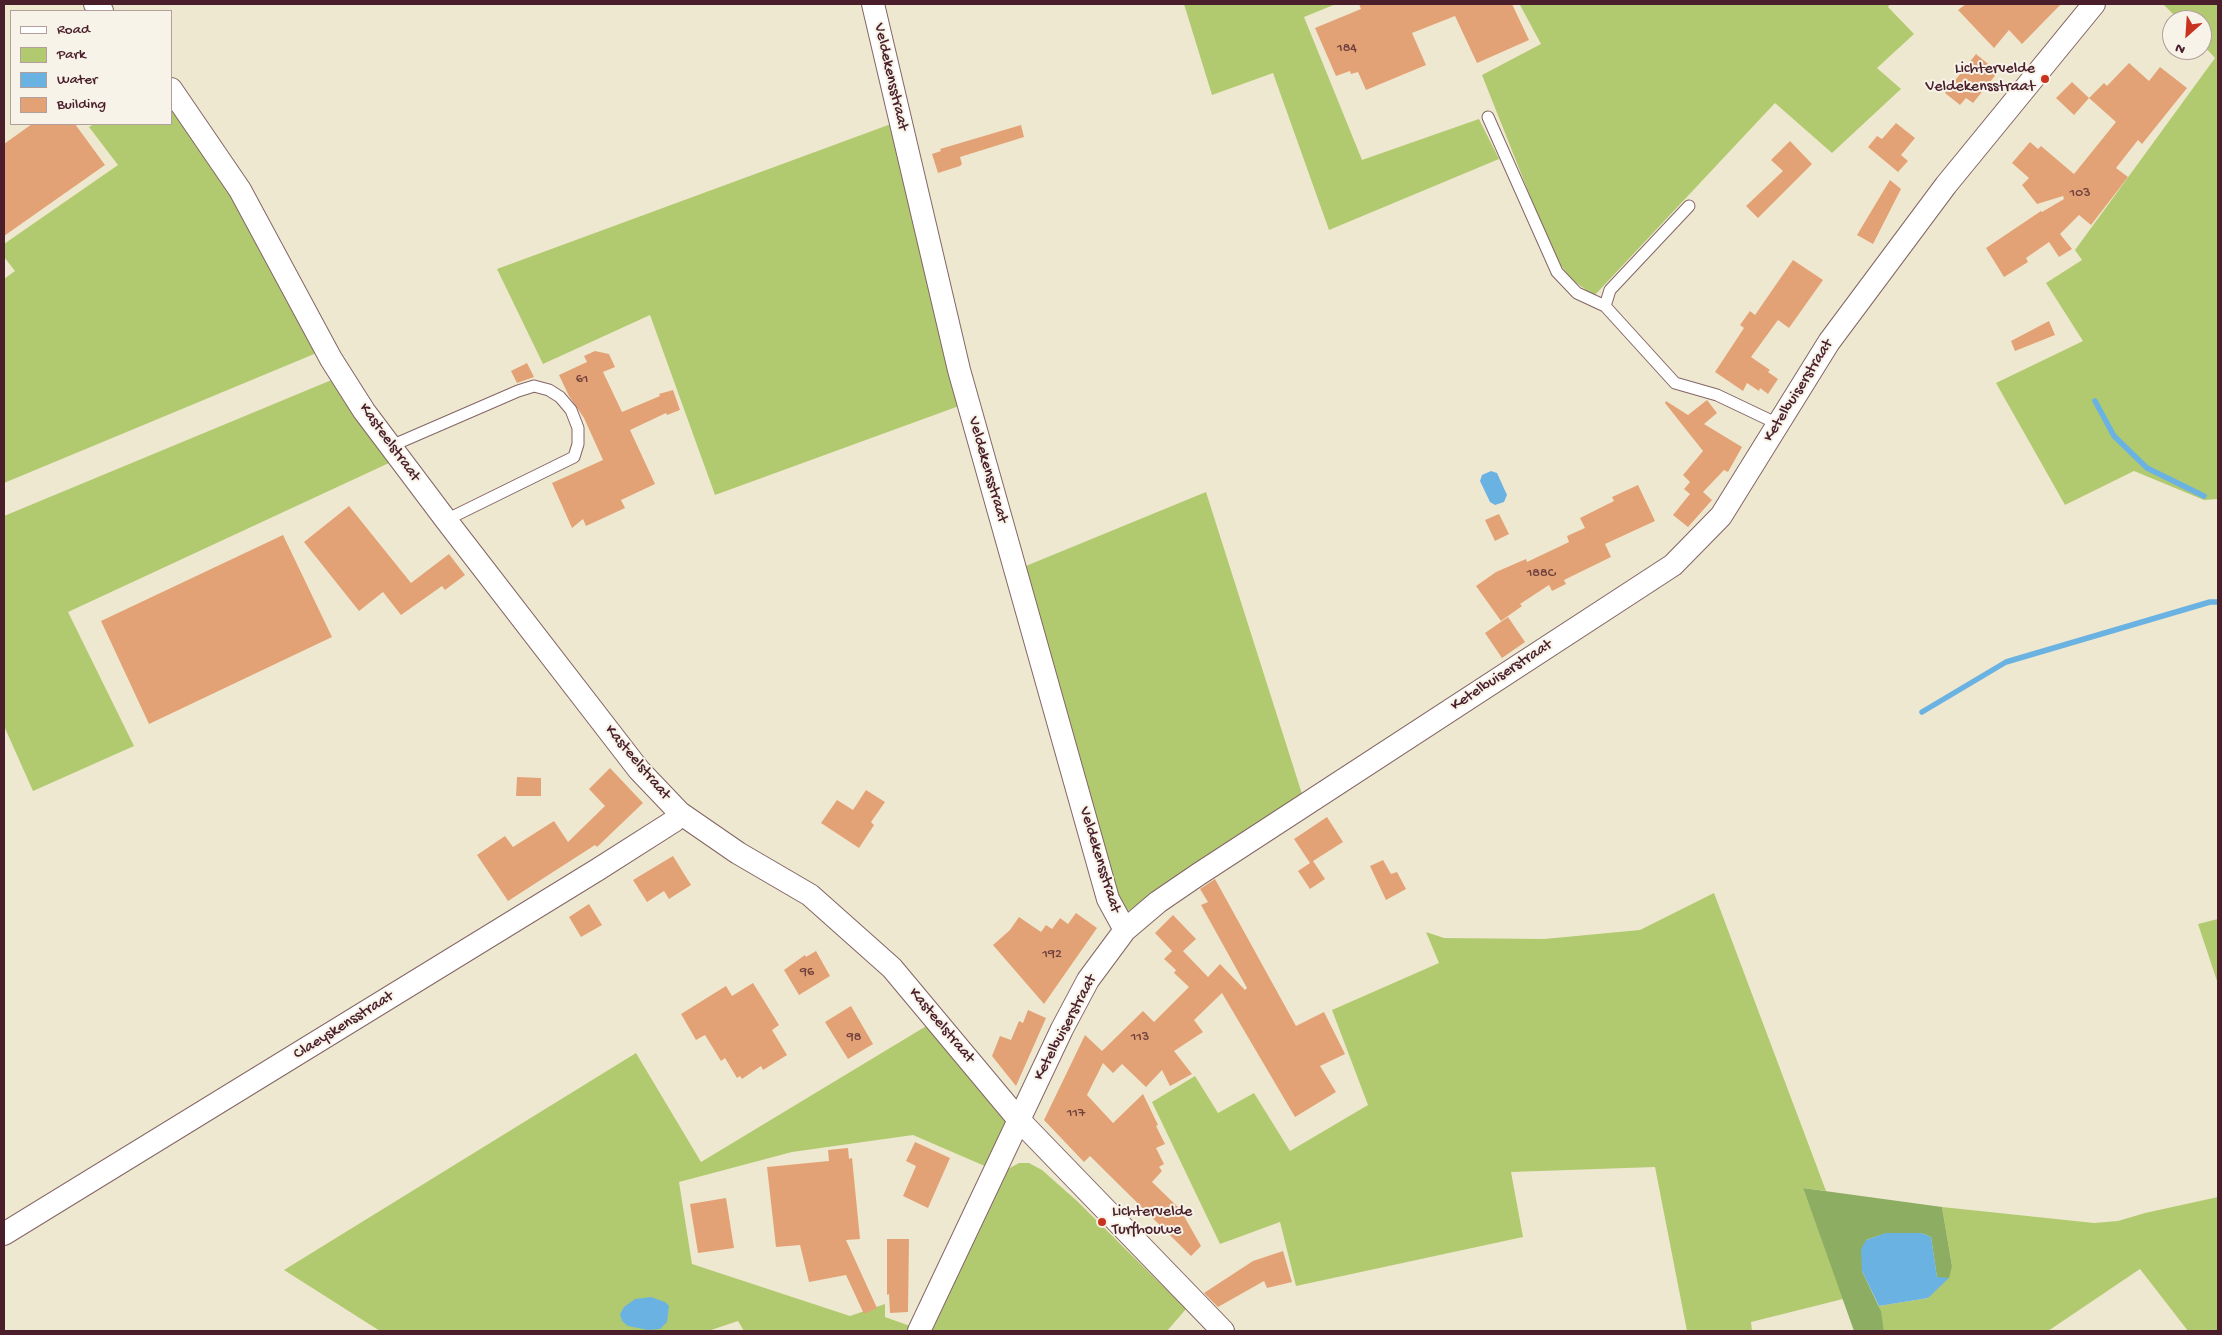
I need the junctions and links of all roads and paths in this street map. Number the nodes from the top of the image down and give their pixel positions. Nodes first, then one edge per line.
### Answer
1 (873, 4) edge
2 (2094, 4) edge
3 (172, 90) edge
4 (1488, 117) dead end
5 (1689, 206) dead end
6 (1605, 306) junction
7 (1778, 424) junction
8 (392, 448) junction
9 (446, 520) junction
10 (680, 813) junction
11 (1125, 930) junction
12 (1019, 1120) junction
13 (4, 1234) edge
14 (919, 1331) edge
15 (1223, 1331) edge

1 - 11 street, Veldekensstraat
2 - 7 street, Ketelbuiserstraat
3 - 8 street, Kasteelstraat
4 - 6 lane
5 - 6 lane
6 - 7 lane
7 - 11 street, Ketelbuiserstraat
8 - 9 street, Kasteelstraat
8 - 9 lane
9 - 10 street, Kasteelstraat
10 - 12 street, Kasteelstraat
10 - 13 street, Claeyskensstraat
11 - 12 street, Ketelbuiserstraat
12 - 14 street, Ketelbuiserstraat
12 - 15 street, Kasteelstraat

